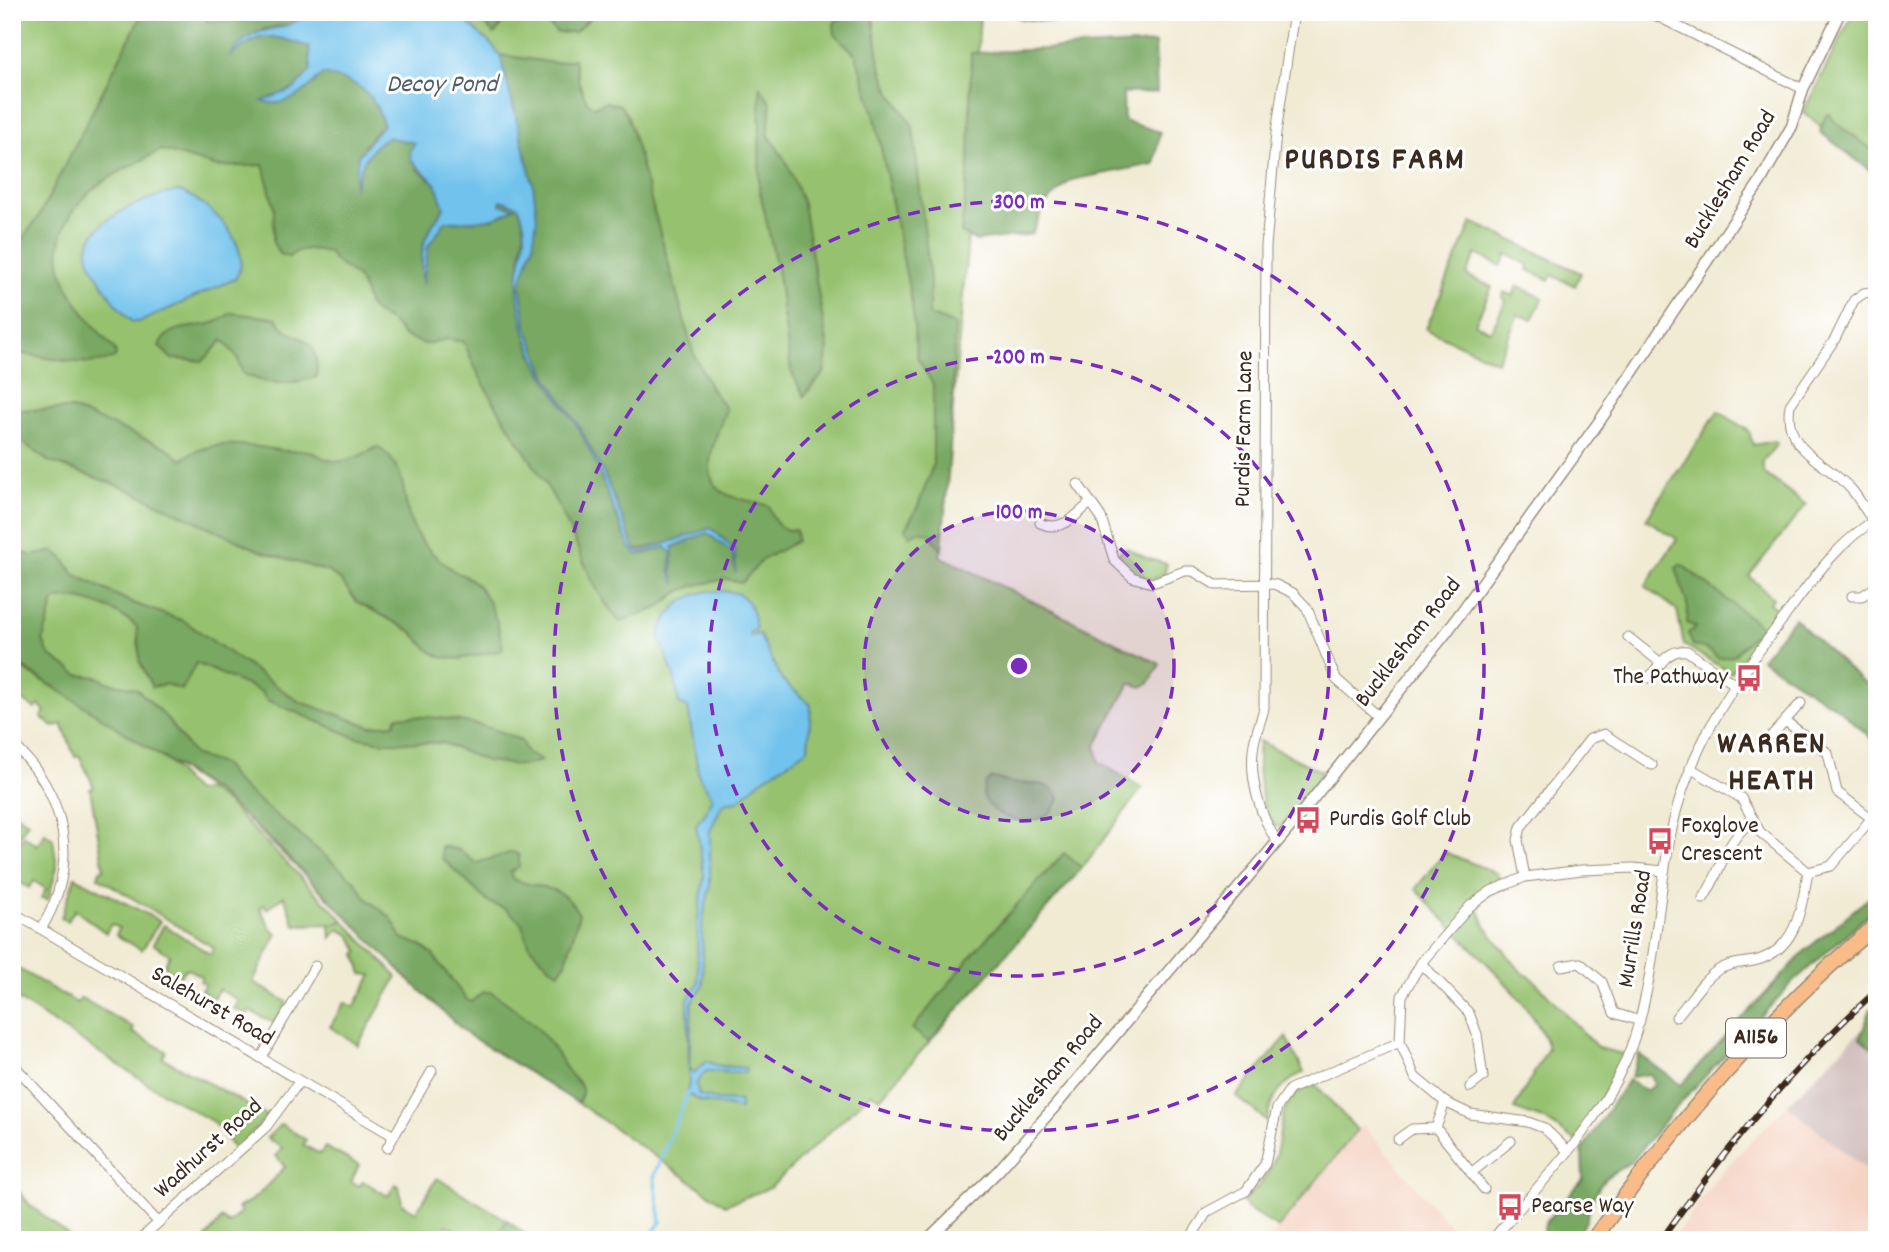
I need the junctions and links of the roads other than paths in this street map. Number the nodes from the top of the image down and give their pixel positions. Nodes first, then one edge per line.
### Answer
1 (1294, 12) edge
2 (1649, 12) edge
3 (1840, 12) edge
4 (1803, 89) junction
5 (1877, 291) edge
6 (1078, 484) dead end
7 (1091, 502) junction
8 (1875, 519) edge
9 (1040, 523) dead end
10 (1262, 584) junction
11 (1877, 586) edge
12 (1852, 596) dead end
13 (1628, 637) dead end
14 (1661, 663) junction
15 (1649, 678) dead end
16 (1734, 684) junction
17 (1801, 703) dead end
18 (1378, 716) junction
19 (1785, 721) junction
20 (1772, 735) dead end
21 (12, 743) edge
22 (1652, 765) dead end
23 (1690, 768) junction
24 (1874, 815) edge
25 (1754, 820) junction
26 (1277, 841) junction
27 (1664, 871) junction
28 (1808, 872) junction
29 (1525, 877) junction
30 (1703, 899) dead end
31 (12, 912) edge
32 (1877, 924) edge
33 (41, 929) junction
34 (1421, 963) junction
35 (315, 966) dead end
36 (1561, 966) dead end
37 (1676, 1017) dead end
38 (1640, 1021) junction
39 (1400, 1042) junction
40 (261, 1058) junction
41 (12, 1062) edge
42 (432, 1071) dead end
43 (299, 1082) junction
44 (1470, 1087) dead end
45 (1445, 1102) junction
46 (1436, 1128) junction
47 (392, 1135) junction
48 (1398, 1139) dead end
49 (1511, 1141) dead end
50 (387, 1148) dead end
51 (1568, 1151) junction
52 (1471, 1173) junction
53 (1484, 1189) dead end
54 (157, 1221) junction
55 (139, 1240) edge
56 (927, 1240) edge
57 (1189, 1240) edge
58 (1492, 1240) edge
59 (1593, 1240) edge

1 - 10 street, Purdis Farm Lane
2 - 4 street
3 - 4 street, Bucklesham Road
4 - 18 street, Bucklesham Road
5 - 8 street
6 - 7 street
7 - 9 street
7 - 10 street
8 - 16 street, Murrills Road
10 - 18 street
10 - 26 street, Purdis Farm Lane
11 - 12 street
13 - 14 street
14 - 15 street
14 - 16 street
16 - 23 street, Murrills Road
17 - 19 street
18 - 26 street, Bucklesham Road
19 - 20 street
19 - 24 street
21 - 33 street
22 - 29 street
23 - 25 street
23 - 27 street, Murrills Road
24 - 28 street
25 - 28 street
25 - 30 street
26 - 56 street, Bucklesham Road
27 - 29 street
27 - 38 street, Murrills Road
28 - 37 street
29 - 34 street
31 - 33 street, Salehurst Road
32 - 59 main road, A1156
33 - 40 street, Salehurst Road
34 - 39 street
34 - 44 street
35 - 40 street
36 - 38 street
38 - 51 street, Murrills Road
39 - 45 street
39 - 57 street
40 - 43 street, Salehurst Road
41 - 54 street
42 - 47 street
43 - 47 street, Salehurst Road
43 - 54 street, Wadhurst Road
45 - 46 street
45 - 51 street
46 - 48 street
46 - 52 street
47 - 50 street
49 - 52 street
51 - 58 street, Murrills Road
52 - 53 street
54 - 55 street, Wadhurst Road

